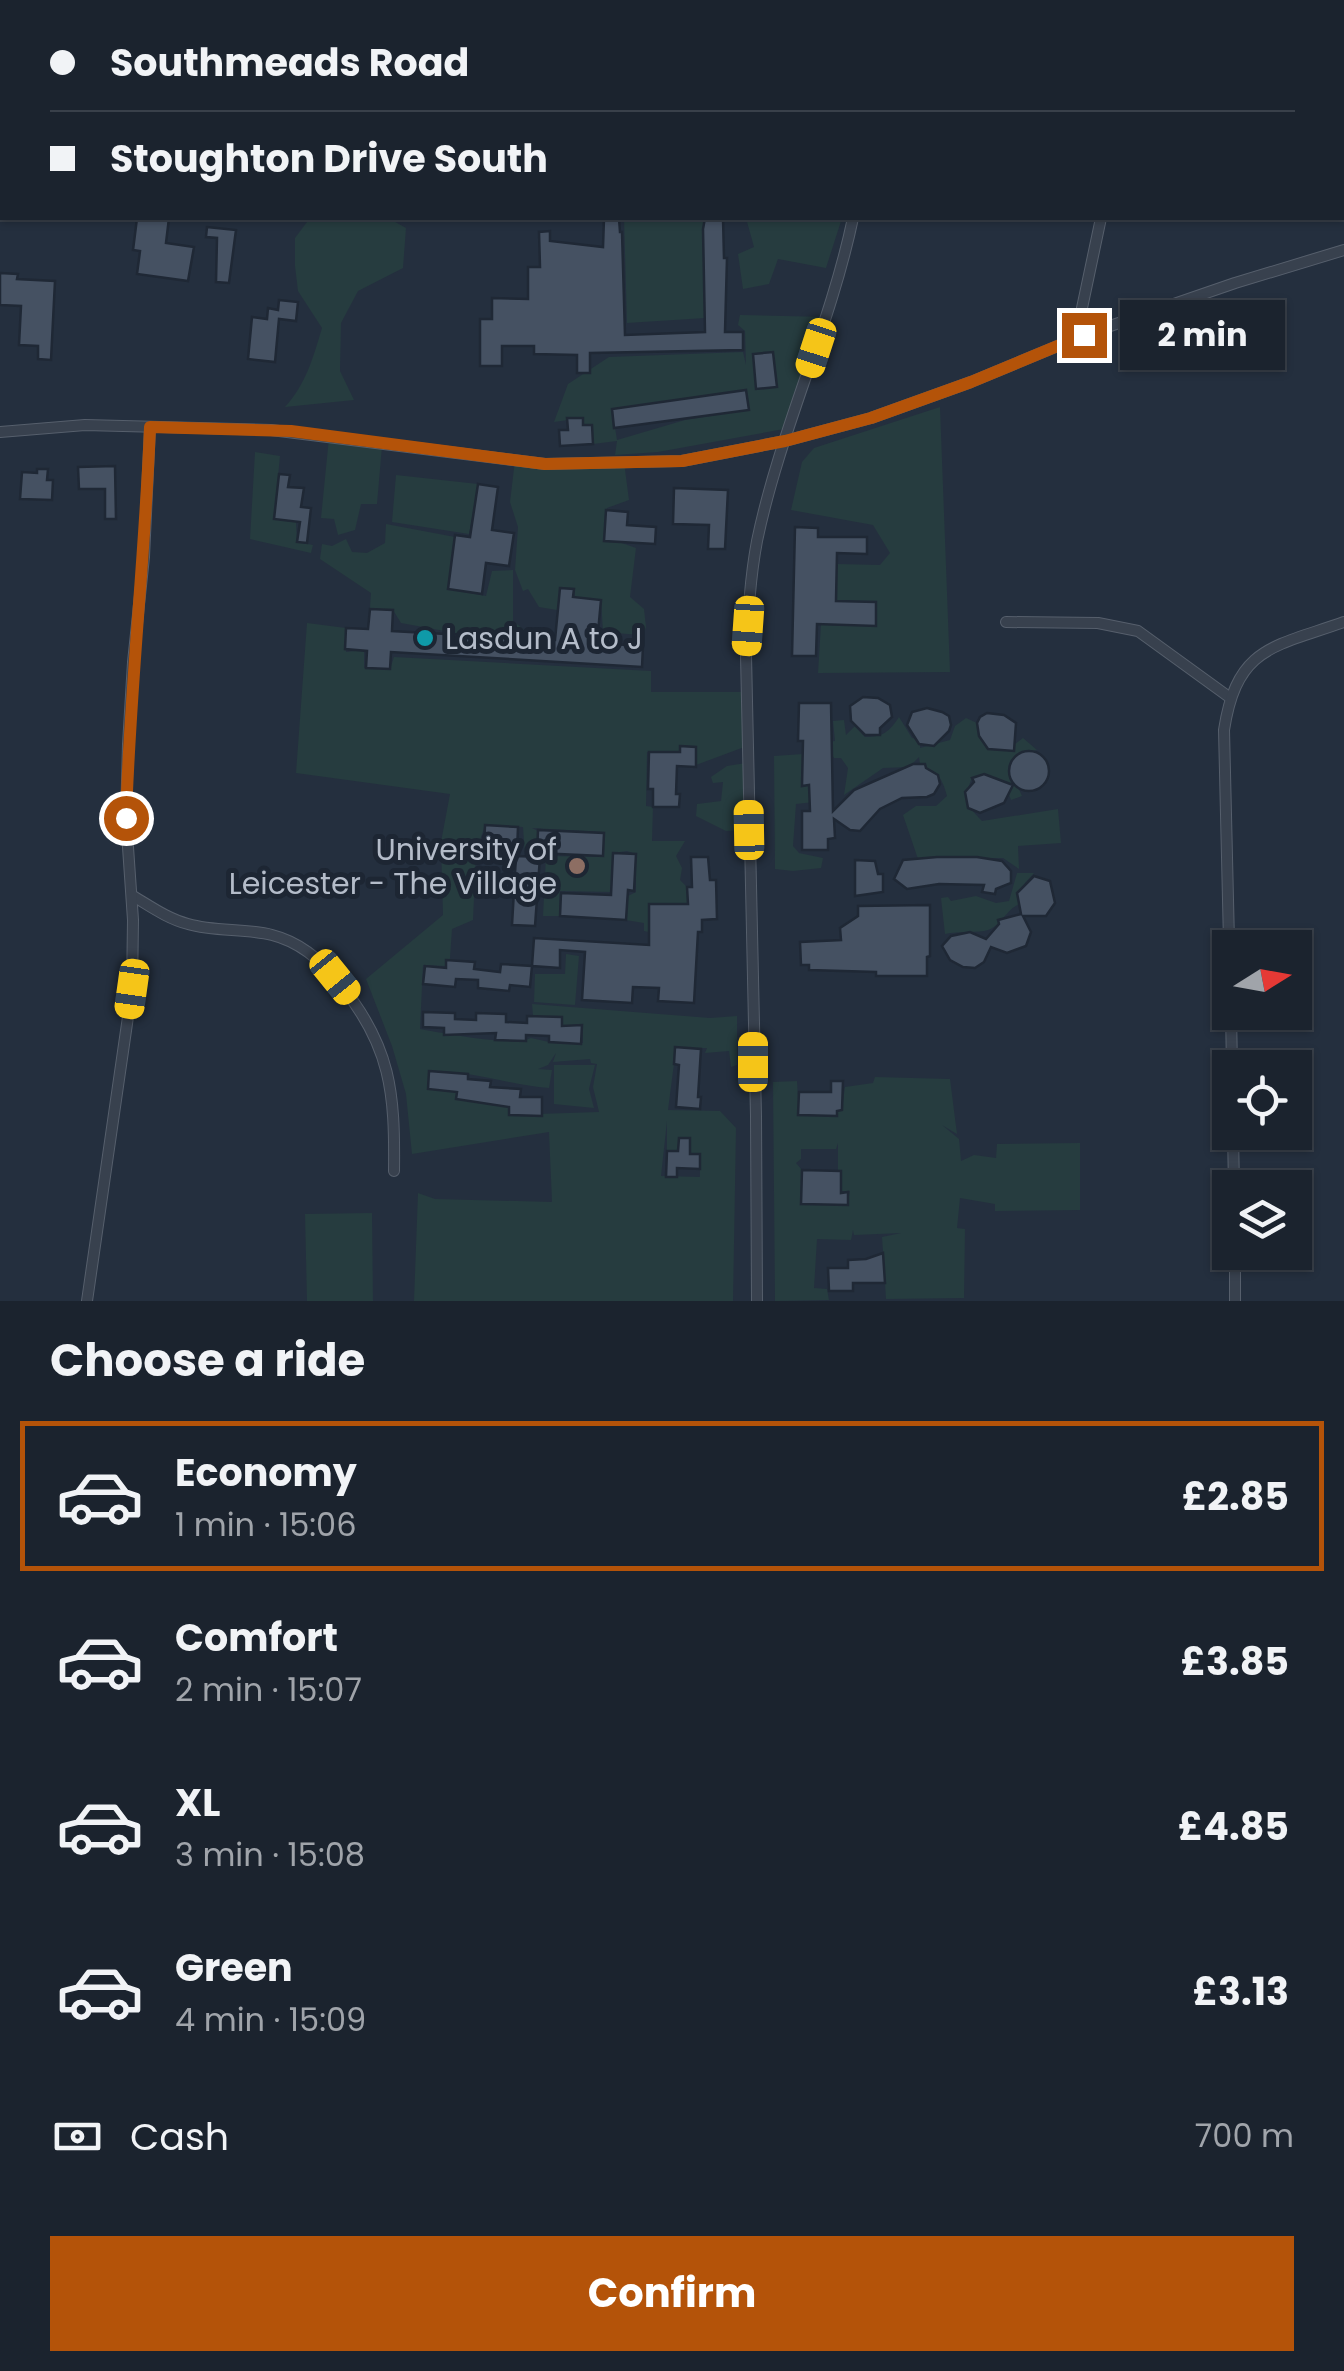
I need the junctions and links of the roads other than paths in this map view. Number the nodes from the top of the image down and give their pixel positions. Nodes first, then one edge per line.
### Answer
1 (853, 220) edge
2 (1100, 220) edge
3 (1344, 250) edge
4 (1084, 335) junction
5 (150, 427) junction
6 (0, 432) edge
7 (785, 441) junction
8 (1006, 622) dead end
9 (1344, 622) edge
10 (1229, 697) junction
11 (132, 896) junction
12 (1229, 930) edge
13 (394, 1171) dead end
14 (1235, 1270) edge
15 (87, 1301) edge
16 (756, 1301) edge
17 (1235, 1301) edge

1 - 7 street
2 - 4 street
3 - 4 street
4 - 7 street
5 - 6 street
5 - 7 street
5 - 11 street
7 - 16 street
8 - 10 street
9 - 10 street
10 - 12 street
11 - 13 street
11 - 15 street
14 - 17 street

